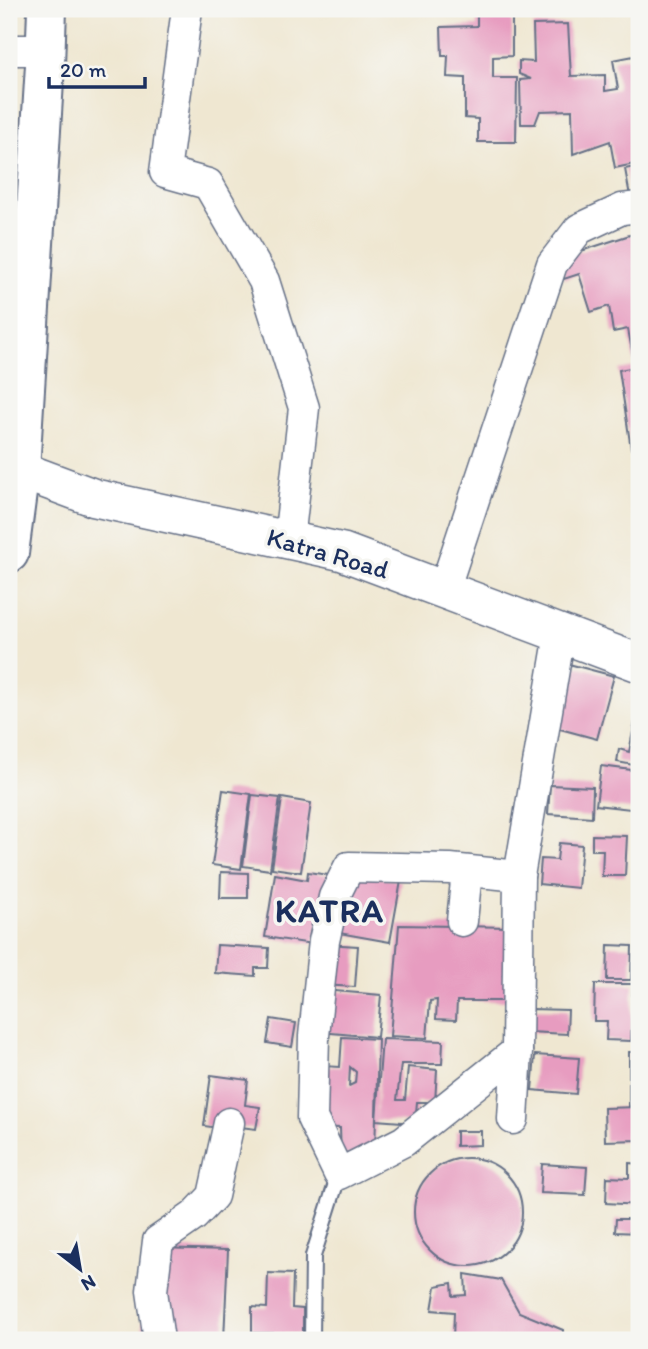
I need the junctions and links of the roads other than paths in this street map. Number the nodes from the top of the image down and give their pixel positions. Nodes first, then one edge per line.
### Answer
1 (47, 9) edge
2 (187, 9) edge
3 (27, 50) edge
4 (639, 207) edge
5 (14, 470) edge
6 (289, 540) junction
7 (9, 553) edge
8 (444, 590) junction
9 (560, 634) junction
10 (639, 663) edge
11 (467, 871) junction
12 (519, 876) junction
13 (462, 921) dead end
14 (517, 1051) junction
15 (513, 1119) dead end
16 (229, 1124) dead end
17 (339, 1174) junction
18 (159, 1340) edge
19 (312, 1340) edge

1 - 3 main road
2 - 6 street
3 - 5 main road
4 - 8 street
5 - 6 street, Katra Road
5 - 7 main road
6 - 8 street, Katra Road
8 - 9 street, Katra Road
9 - 10 street, Katra Road
9 - 12 street
11 - 12 street
11 - 13 street
11 - 17 street
12 - 14 street
14 - 15 street
14 - 17 street
16 - 18 street
17 - 19 lane

